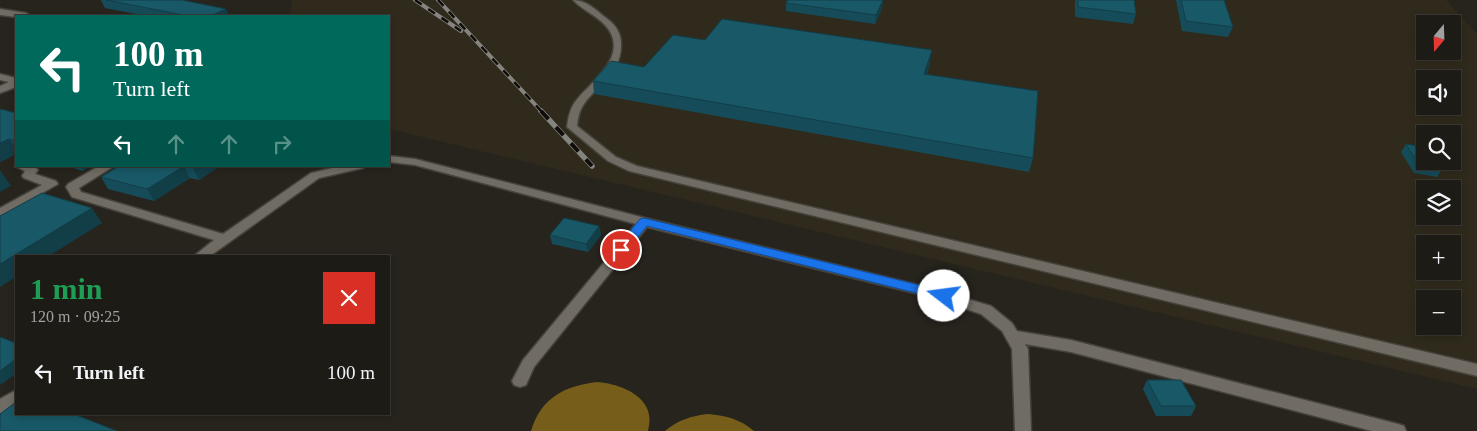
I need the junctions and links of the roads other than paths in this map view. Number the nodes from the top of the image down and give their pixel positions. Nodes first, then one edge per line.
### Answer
1 (578, 0) edge
2 (0, 12) edge
3 (20, 15) edge
4 (0, 77) edge
5 (15, 82) edge
6 (15, 82) edge
7 (0, 90) edge
8 (390, 159) edge
9 (24, 167) edge
10 (106, 167) edge
11 (353, 167) edge
12 (52, 184) junction
13 (72, 187) junction
14 (0, 213) edge
15 (644, 222) junction
16 (225, 239) junction
17 (202, 255) edge
18 (1012, 336) junction
19 (1477, 370) edge
20 (520, 381) dead end
21 (15, 397) edge
22 (0, 408) edge
23 (1023, 431) edge
24 (1398, 431) edge

1 - 19 lane
2 - 3 lane
4 - 5 lane
6 - 7 lane
8 - 15 lane
9 - 12 lane
10 - 13 lane
11 - 16 lane
12 - 13 lane
12 - 14 lane
13 - 16 lane
15 - 18 lane
15 - 20 lane
16 - 17 lane
18 - 23 lane
18 - 24 lane
21 - 22 lane

